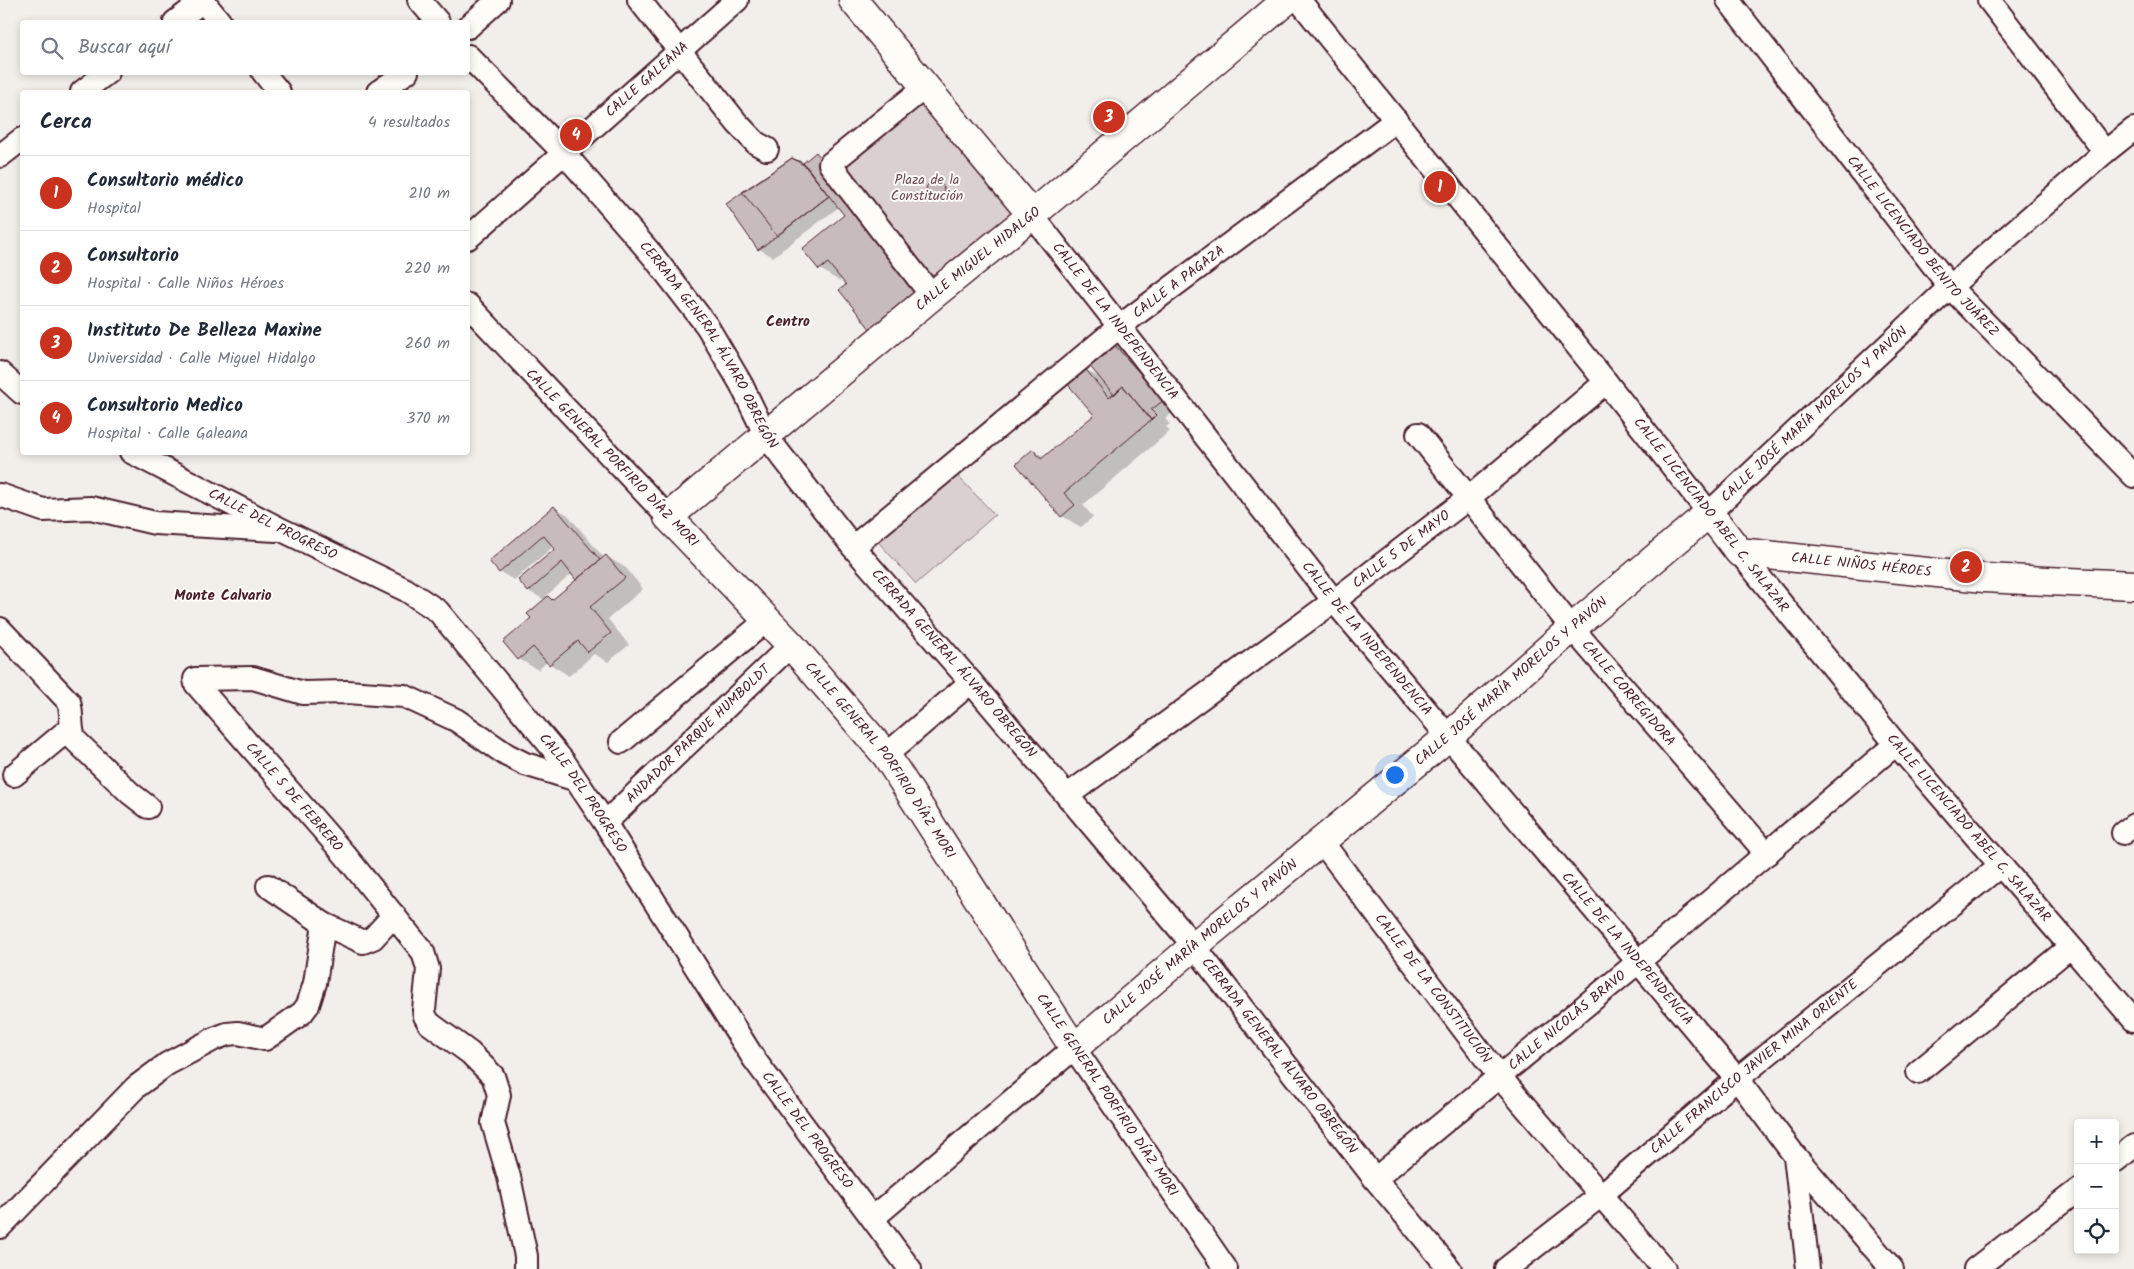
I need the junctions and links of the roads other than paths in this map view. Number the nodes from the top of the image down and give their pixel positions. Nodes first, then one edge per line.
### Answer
1 (419, 0) edge
2 (498, 0) edge
3 (639, 0) edge
4 (737, 0) edge
5 (853, 0) edge
6 (1287, 0) edge
7 (1299, 0) edge
8 (1728, 0) edge
9 (1989, 0) edge
10 (210, 6) edge
11 (179, 20) edge
12 (436, 20) edge
13 (470, 25) edge
14 (678, 51) junction
15 (470, 58) edge
16 (104, 75) edge
17 (265, 75) edge
18 (403, 75) edge
19 (925, 87) junction
20 (85, 90) edge
21 (277, 90) edge
22 (381, 90) edge
23 (1396, 120) junction
24 (2134, 129) edge
25 (20, 140) edge
26 (767, 149) dead end
27 (2105, 152) junction
28 (564, 153) junction
29 (0, 156) edge
30 (1032, 215) junction
31 (470, 236) edge
32 (1950, 287) junction
33 (932, 296) junction
34 (470, 307) edge
35 (1120, 326) junction
36 (0, 373) edge
37 (1606, 382) junction
38 (20, 391) edge
39 (1418, 434) dead end
40 (766, 436) junction
41 (137, 455) edge
42 (2134, 476) edge
43 (0, 495) edge
44 (1470, 497) junction
45 (1709, 513) junction
46 (668, 517) junction
47 (282, 530) junction
48 (853, 547) junction
49 (1739, 552) junction
50 (2134, 584) edge
51 (1334, 601) junction
52 (767, 620) junction
53 (1572, 628) junction
54 (0, 629) edge
55 (792, 645) junction
56 (972, 682) junction
57 (72, 733) junction
58 (1448, 737) junction
59 (621, 742) dead end
60 (1896, 744) junction
61 (886, 755) junction
62 (14, 775) dead end
63 (574, 779) junction
64 (1068, 795) junction
65 (148, 807) dead end
66 (605, 823) junction
67 (1322, 842) junction
68 (1767, 854) junction
69 (2001, 865) junction
70 (268, 886) dead end
71 (394, 915) junction
72 (324, 924) junction
73 (1194, 946) junction
74 (2070, 947) junction
75 (1637, 963) junction
76 (2134, 1020) edge
77 (1074, 1048) junction
78 (1918, 1072) dead end
79 (1499, 1076) junction
80 (1737, 1079) junction
81 (2134, 1146) edge
82 (1795, 1156) junction
83 (2119, 1158) edge
84 (1375, 1179) junction
85 (2074, 1193) edge
86 (1600, 1196) junction
87 (873, 1218) junction
88 (0, 1227) edge
89 (526, 1269) edge
90 (910, 1269) edge
91 (1226, 1269) edge
92 (1450, 1269) edge
93 (1506, 1269) edge
94 (1664, 1269) edge
95 (1808, 1269) edge
96 (1892, 1269) edge
97 (1975, 1269) edge

1 - 12 street
2 - 13 street
3 - 14 street
4 - 14 street, CALLE GALEANA
5 - 19 street, CALLE DE LA INDEPENDENCIA
6 - 30 street, CALLE MIGUEL HIDALGO
7 - 23 street, CALLE LICENCIADO ABEL C. SALAZAR
8 - 32 street, CALLE LICENCIADO BENITO JUÁREZ
9 - 27 street
10 - 11 street
14 - 26 street
14 - 28 street, CALLE GALEANA
15 - 28 street, CERRADA GENERAL ÁLVARO OBREGÓN
16 - 20 street
17 - 21 street
18 - 22 street
19 - 30 street, CALLE DE LA INDEPENDENCIA
19 - 33 street
23 - 35 street, CALLE A PAGAZA
23 - 37 street, CALLE LICENCIADO ABEL C. SALAZAR
24 - 27 street, CALLE JOSÉ MARÍA MORELOS Y PAVÓN
25 - 29 street
27 - 32 street, CALLE JOSÉ MARÍA MORELOS Y PAVÓN
28 - 31 street, CALLE GALEANA
28 - 40 street, CERRADA GENERAL ÁLVARO OBREGÓN
30 - 33 street, CALLE MIGUEL HIDALGO
30 - 35 street, CALLE DE LA INDEPENDENCIA
32 - 42 street, CALLE LICENCIADO BENITO JUÁREZ
32 - 45 street, CALLE JOSÉ MARÍA MORELOS Y PAVÓN
33 - 40 street, CALLE MIGUEL HIDALGO
34 - 46 street, CALLE GENERAL PORFIRIO DÍAZ MORI
35 - 48 street, CALLE A PAGAZA
35 - 51 street, CALLE DE LA INDEPENDENCIA
36 - 38 street
37 - 44 street, CALLE 5 DE MAYO
37 - 45 street, CALLE LICENCIADO ABEL C. SALAZAR
39 - 44 street, CALLE CORREGIDORA
40 - 46 street, CALLE MIGUEL HIDALGO
40 - 48 street, CERRADA GENERAL ÁLVARO OBREGÓN
41 - 47 street, CALLE DEL PROGRESO
43 - 47 street
44 - 51 street, CALLE 5 DE MAYO
44 - 53 street, CALLE CORREGIDORA
45 - 49 street, CALLE LICENCIADO ABEL C. SALAZAR
45 - 53 street, CALLE JOSÉ MARÍA MORELOS Y PAVÓN
46 - 52 street, CALLE GENERAL PORFIRIO DÍAZ MORI
47 - 63 street, CALLE DEL PROGRESO
48 - 56 street, CERRADA GENERAL ÁLVARO OBREGÓN
49 - 50 street, CALLE NIÑOS HÉROES
49 - 60 street, CALLE LICENCIADO ABEL C. SALAZAR
51 - 58 street, CALLE DE LA INDEPENDENCIA
51 - 64 street, CALLE 5 DE MAYO
52 - 55 street, CALLE GENERAL PORFIRIO DÍAZ MORI
52 - 59 street
53 - 58 street, CALLE JOSÉ MARÍA MORELOS Y PAVÓN
53 - 68 street, CALLE CORREGIDORA
54 - 57 street
55 - 61 street, CALLE GENERAL PORFIRIO DÍAZ MORI
55 - 66 street, ANDADOR PARQUE HUMBOLDT
56 - 61 street
56 - 64 street, CERRADA GENERAL ÁLVARO OBREGÓN
57 - 62 street
57 - 65 street
58 - 67 street, CALLE JOSÉ MARÍA MORELOS Y PAVÓN
58 - 75 street, CALLE DE LA INDEPENDENCIA
60 - 68 street, CALLE NICOLÁS BRAVO
60 - 69 street, CALLE LICENCIADO ABEL C. SALAZAR
61 - 77 street, CALLE GENERAL PORFIRIO DÍAZ MORI
63 - 66 street, CALLE DEL PROGRESO
63 - 71 street, CALLE 5 DE FEBRERO
64 - 73 street, CERRADA GENERAL ÁLVARO OBREGÓN
66 - 87 street, CALLE DEL PROGRESO
67 - 73 street, CALLE JOSÉ MARÍA MORELOS Y PAVÓN
67 - 79 street, CALLE DE LA CONSTITUCIÓN
68 - 75 street, CALLE NICOLÁS BRAVO
69 - 74 street, CALLE LICENCIADO ABEL C. SALAZAR
69 - 80 street, CALLE FRANCISCO JAVIER MINA ORIENTE
70 - 72 street
71 - 72 street
71 - 89 street, CALLE 5 DE FEBRERO
72 - 88 street
73 - 77 street, CALLE JOSÉ MARÍA MORELOS Y PAVÓN
73 - 84 street, CERRADA GENERAL ÁLVARO OBREGÓN
74 - 76 street, CALLE LICENCIADO ABEL C. SALAZAR
74 - 78 street
75 - 79 street, CALLE NICOLÁS BRAVO
75 - 80 street, CALLE DE LA INDEPENDENCIA
77 - 87 street, CALLE JOSÉ MARÍA MORELOS Y PAVÓN
77 - 91 street, CALLE GENERAL PORFIRIO DÍAZ MORI
79 - 84 street, CALLE NICOLÁS BRAVO
79 - 86 street, CALLE DE LA CONSTITUCIÓN
80 - 82 street, CALLE DE LA INDEPENDENCIA
80 - 86 street, CALLE FRANCISCO JAVIER MINA ORIENTE
81 - 83 street
82 - 95 street
82 - 96 street, CALLE DE LA INDEPENDENCIA
84 - 92 street, CERRADA GENERAL ÁLVARO OBREGÓN
85 - 97 street
86 - 93 street, CALLE FRANCISCO JAVIER MINA ORIENTE
86 - 94 street, CALLE DE LA CONSTITUCIÓN
87 - 90 street, CALLE DEL PROGRESO

